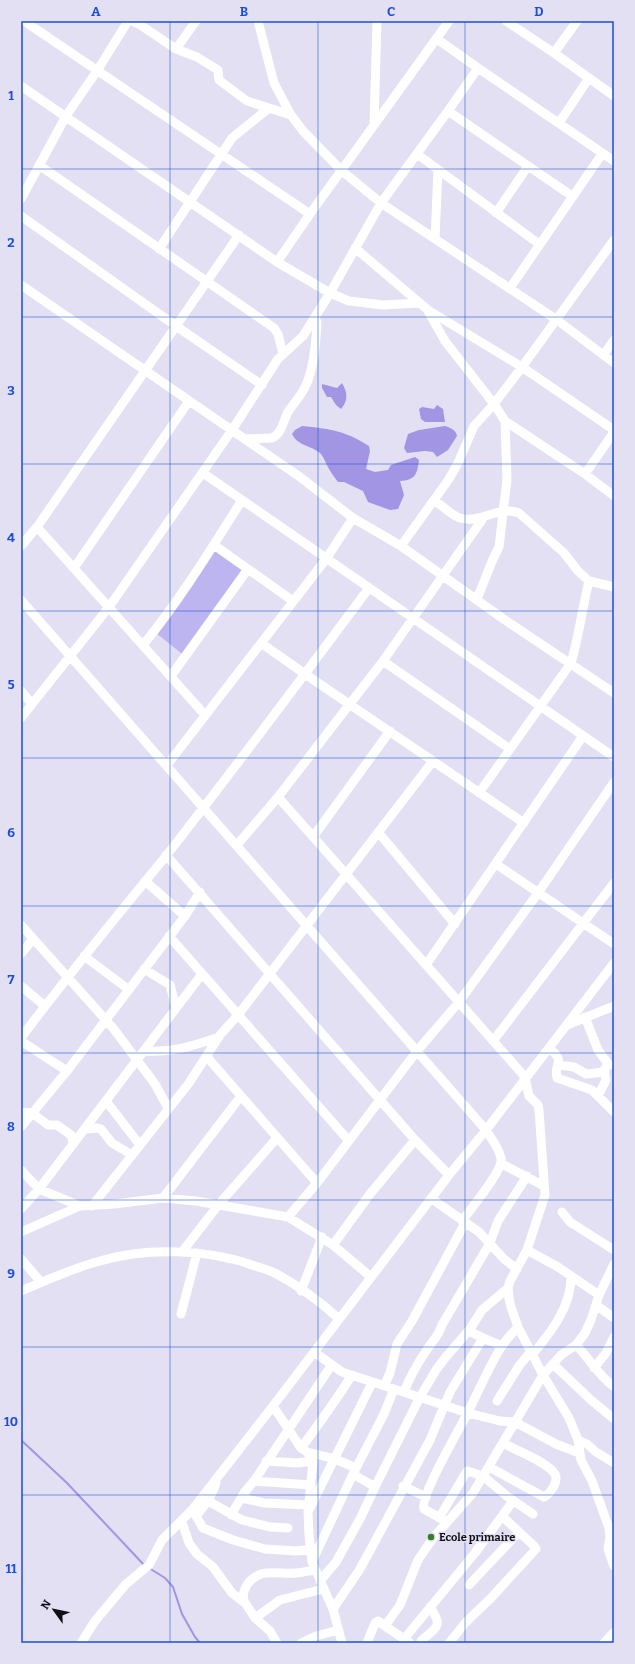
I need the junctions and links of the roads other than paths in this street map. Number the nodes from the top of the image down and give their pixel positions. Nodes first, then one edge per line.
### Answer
1 (24, 21) edge
2 (128, 21) edge
3 (132, 21) edge
4 (196, 21) edge
5 (258, 21) edge
6 (377, 21) edge
7 (449, 21) edge
8 (506, 21) edge
9 (577, 21) edge
10 (437, 39) junction
11 (176, 49) junction
12 (554, 53) junction
13 (478, 68) junction
14 (97, 71) junction
15 (589, 78) junction
16 (21, 86) edge
17 (614, 96) edge
18 (269, 108) junction
19 (448, 111) junction
20 (291, 115) junction
21 (66, 116) junction
22 (559, 123) junction
23 (374, 124) junction
24 (221, 154) junction
25 (417, 154) junction
26 (602, 154) junction
27 (614, 161) edge
28 (40, 165) junction
29 (528, 166) junction
30 (438, 170) junction
31 (342, 171) junction
32 (572, 196) junction
33 (21, 199) edge
34 (190, 200) junction
35 (381, 204) junction
36 (496, 213) junction
37 (310, 214) junction
38 (21, 216) edge
39 (239, 235) junction
40 (435, 239) junction
41 (614, 240) edge
42 (539, 244) junction
43 (355, 248) junction
44 (159, 249) junction
45 (278, 262) junction
46 (206, 282) junction
47 (21, 285) edge
48 (510, 288) junction
49 (330, 293) junction
50 (419, 302) junction
51 (428, 310) junction
52 (557, 320) junction
53 (317, 322) dead end
54 (176, 326) junction
55 (614, 340) edge
56 (283, 354) junction
57 (604, 354) junction
58 (614, 363) edge
59 (522, 367) junction
60 (145, 370) junction
61 (262, 385) junction
62 (189, 401) junction
63 (494, 404) junction
64 (504, 421) junction
65 (232, 430) junction
66 (614, 431) edge
67 (245, 439) junction
68 (202, 473) junction
69 (585, 474) junction
70 (614, 496) edge
71 (242, 500) junction
72 (434, 500) junction
73 (504, 510) junction
74 (484, 517) junction
75 (353, 518) junction
76 (37, 527) junction
77 (214, 544) junction
78 (21, 546) edge
79 (401, 546) junction
80 (326, 558) junction
81 (74, 568) junction
82 (248, 569) junction
83 (443, 575) junction
84 (589, 582) junction
85 (614, 586) edge
86 (369, 588) junction
87 (477, 599) junction
88 (21, 600) edge
89 (293, 601) junction
90 (109, 607) junction
91 (413, 619) junction
92 (261, 643) junction
93 (143, 645) junction
94 (70, 655) junction
95 (383, 661) junction
96 (571, 663) junction
97 (305, 674) junction
98 (171, 676) junction
99 (21, 690) edge
100 (614, 693) edge
101 (32, 704) junction
102 (350, 704) junction
103 (540, 706) junction
104 (205, 715) junction
105 (21, 718) edge
106 (390, 731) junction
107 (583, 736) junction
108 (510, 749) junction
109 (614, 757) edge
110 (432, 761) junction
111 (166, 765) junction
112 (614, 782) edge
113 (479, 793) junction
114 (278, 797) junction
115 (203, 807) junction
116 (524, 823) junction
117 (378, 832) junction
118 (313, 837) junction
119 (237, 845) junction
120 (166, 855) junction
121 (496, 864) junction
122 (346, 874) junction
123 (145, 881) junction
124 (614, 883) edge
125 (200, 892) junction
126 (538, 893) junction
127 (185, 916) junction
128 (582, 923) junction
129 (455, 924) junction
130 (21, 925) edge
131 (307, 926) junction
132 (169, 936) junction
133 (33, 939) junction
134 (614, 944) edge
135 (21, 954) edge
136 (84, 956) junction
137 (614, 962) edge
138 (426, 965) junction
139 (144, 969) junction
140 (202, 974) junction
141 (270, 974) junction
142 (67, 978) junction
143 (21, 986) edge
144 (128, 989) junction
145 (459, 1002) junction
146 (45, 1006) junction
147 (614, 1006) edge
148 (176, 1008) junction
149 (238, 1015) junction
150 (585, 1017) junction
151 (106, 1020) junction
152 (566, 1025) junction
153 (219, 1037) junction
154 (21, 1039) edge
155 (493, 1041) junction
156 (549, 1048) junction
157 (144, 1051) junction
158 (417, 1051) junction
159 (207, 1057) junction
160 (137, 1059) junction
161 (558, 1065) junction
162 (609, 1066) edge
163 (67, 1071) junction
164 (525, 1078) junction
165 (241, 1096) junction
166 (598, 1096) junction
167 (106, 1100) junction
168 (380, 1100) junction
169 (168, 1108) junction
170 (21, 1112) edge
171 (614, 1112) edge
172 (32, 1113) junction
173 (21, 1127) edge
174 (85, 1129) junction
175 (486, 1130) junction
176 (277, 1138) junction
177 (415, 1140) junction
178 (349, 1141) junction
179 (73, 1143) junction
180 (140, 1145) junction
181 (132, 1155) junction
182 (502, 1164) junction
183 (21, 1170) edge
184 (449, 1175) junction
185 (527, 1176) junction
186 (316, 1183) junction
187 (544, 1186) junction
188 (39, 1188) junction
189 (163, 1198) junction
190 (432, 1199) junction
191 (220, 1204) junction
192 (80, 1206) junction
193 (92, 1206) junction
194 (21, 1209) edge
195 (562, 1212) dead end
196 (288, 1217) junction
197 (464, 1222) junction
198 (21, 1232) edge
199 (322, 1237) junction
200 (490, 1243) junction
201 (333, 1245) junction
202 (527, 1250) junction
203 (614, 1250) edge
204 (182, 1252) junction
205 (197, 1253) junction
206 (21, 1259) edge
207 (614, 1264) edge
208 (517, 1269) junction
209 (571, 1276) junction
210 (371, 1277) junction
211 (41, 1282) junction
212 (508, 1288) junction
213 (21, 1291) edge
214 (301, 1291) junction
215 (599, 1295) junction
216 (596, 1305) junction
217 (181, 1314) dead end
218 (614, 1318) edge
219 (339, 1319) junction
220 (518, 1328) junction
221 (468, 1331) junction
222 (614, 1337) edge
223 (483, 1338) junction
224 (576, 1345) junction
225 (502, 1346) junction
226 (612, 1350) edge
227 (314, 1352) junction
228 (532, 1353) junction
229 (553, 1364) junction
230 (331, 1366) junction
231 (594, 1368) junction
232 (352, 1375) junction
233 (543, 1375) junction
234 (372, 1383) junction
235 (384, 1386) junction
236 (614, 1387) edge
237 (394, 1390) junction
238 (404, 1392) junction
239 (420, 1397) junction
240 (497, 1401) dead end
241 (444, 1405) junction
242 (273, 1406) junction
243 (468, 1413) junction
244 (614, 1419) edge
245 (515, 1422) junction
246 (289, 1428) junction
247 (578, 1440) junction
248 (503, 1443) junction
249 (304, 1450) junction
250 (579, 1453) junction
251 (335, 1458) junction
252 (266, 1461) junction
253 (313, 1461) junction
254 (614, 1463) edge
255 (489, 1467) junction
256 (354, 1471) junction
257 (220, 1473) junction
258 (482, 1477) junction
259 (254, 1481) junction
260 (311, 1485) junction
261 (403, 1486) junction
262 (374, 1487) junction
263 (426, 1497) junction
264 (242, 1498) junction
265 (208, 1501) junction
266 (513, 1501) junction
267 (308, 1509) junction
268 (194, 1513) junction
269 (533, 1514) dead end
270 (231, 1515) junction
271 (610, 1516) edge
272 (503, 1517) junction
273 (443, 1520) junction
274 (182, 1522) junction
275 (288, 1528) dead end
276 (519, 1532) junction
277 (612, 1537) edge
278 (310, 1549) junction
279 (613, 1560) edge
280 (313, 1566) junction
281 (321, 1585) junction
282 (470, 1585) dead end
283 (244, 1601) junction
284 (430, 1607) junction
285 (333, 1609) junction
286 (255, 1618) junction
287 (385, 1626) junction
288 (338, 1630) junction
289 (613, 1636) edge
290 (407, 1641) edge
291 (421, 1642) edge
292 (81, 1643) edge
293 (277, 1643) edge
294 (301, 1643) edge
295 (342, 1643) edge
296 (367, 1643) edge
297 (450, 1643) edge
298 (604, 1643) edge

1 - 14 street
2 - 14 street
3 - 11 street
4 - 11 street
5 - 20 street
6 - 23 street
7 - 10 street
8 - 12 street
9 - 12 street
10 - 13 street
10 - 23 street
11 - 18 street
12 - 15 street
13 - 19 street
13 - 22 street
14 - 21 street
14 - 24 street
15 - 17 street
15 - 22 street
16 - 21 street
18 - 20 street
18 - 24 street
19 - 25 street
19 - 29 street
20 - 31 street
21 - 28 street
21 - 34 street
22 - 26 street
23 - 31 street
24 - 34 street
24 - 37 street
25 - 30 street
25 - 35 street
26 - 27 street
26 - 32 street
28 - 33 street
28 - 44 street
29 - 32 street
29 - 36 street
30 - 36 street
30 - 40 street
31 - 35 street
31 - 37 street
32 - 42 street
34 - 39 street
34 - 44 street
35 - 40 street
35 - 43 street
36 - 42 street
37 - 45 street
38 - 54 street
39 - 45 street
39 - 46 street
40 - 48 street
41 - 52 street
42 - 48 street
43 - 49 street
43 - 50 street
44 - 46 street
45 - 49 street
46 - 54 street
46 - 56 street
47 - 60 street
48 - 52 street
49 - 50 street
49 - 56 street
50 - 51 street
51 - 59 street
51 - 63 street
52 - 57 street
52 - 59 street
53 - 67 street
54 - 60 street
54 - 61 street
55 - 57 street
56 - 61 street
57 - 58 street
59 - 63 street
59 - 66 street
60 - 62 street
60 - 76 street
61 - 65 street
62 - 65 street
62 - 81 street
63 - 64 street
63 - 72 street
64 - 69 street
64 - 73 street
65 - 67 street
65 - 68 street
66 - 69 street
67 - 75 street
68 - 71 street
68 - 90 street
69 - 70 street
71 - 77 street
71 - 80 street
72 - 74 street
72 - 79 street
73 - 74 street
73 - 84 street
73 - 87 street
74 - 83 street
75 - 79 street
75 - 80 street
76 - 78 street
76 - 81 street
77 - 82 street
77 - 93 street
79 - 83 street
80 - 86 street
80 - 89 street
81 - 90 street
82 - 89 street
82 - 98 street
83 - 87 street
83 - 91 street
84 - 85 street
84 - 96 street
86 - 91 street
86 - 97 street
87 - 96 street
88 - 94 street
89 - 92 street
90 - 93 street
90 - 94 street
91 - 95 street
91 - 103 street
92 - 97 street
92 - 104 street
93 - 98 street
94 - 101 street
94 - 111 street
95 - 102 street
95 - 108 street
96 - 100 street
96 - 103 street
97 - 102 street
97 - 115 street
98 - 104 street
99 - 101 street
101 - 105 street
102 - 106 street
102 - 114 street
103 - 107 street
103 - 108 street
104 - 111 street
106 - 110 street
106 - 118 street
107 - 109 street
107 - 116 street
108 - 113 street
110 - 113 street
110 - 117 street
111 - 115 street
112 - 126 street
113 - 116 street
114 - 118 street
114 - 119 street
115 - 119 street
115 - 120 street
116 - 121 street
117 - 122 street
117 - 129 street
118 - 122 street
119 - 131 street
120 - 123 street
120 - 125 street
121 - 126 street
121 - 129 street
122 - 131 street
122 - 138 street
123 - 127 street
123 - 136 street
124 - 128 street
125 - 127 street
125 - 141 street
126 - 128 street
126 - 145 street
127 - 132 street
128 - 134 street
128 - 155 street
129 - 138 street
130 - 133 street
131 - 141 street
131 - 158 street
132 - 139 street
132 - 140 street
133 - 135 street
133 - 142 street
136 - 142 street
136 - 144 street
137 - 152 street
138 - 145 street
139 - 144 street
139 - 148 street
140 - 148 street
140 - 149 street
141 - 149 street
141 - 168 street
142 - 146 street
142 - 151 street
143 - 146 street
144 - 151 street
145 - 155 street
145 - 158 street
146 - 154 street
147 - 150 street
148 - 157 street
149 - 153 street
149 - 178 street
150 - 152 street
150 - 162 street
151 - 160 street
151 - 163 street
152 - 156 street
153 - 157 street
153 - 159 street
154 - 163 street
155 - 164 street
156 - 161 street
156 - 164 street
157 - 160 street
158 - 168 street
158 - 175 street
159 - 165 street
159 - 169 street
160 - 167 street
160 - 169 street
161 - 162 street
161 - 166 street
162 - 166 street
163 - 172 street
164 - 175 street
164 - 187 street
165 - 176 street
165 - 189 street
166 - 171 street
167 - 174 street
167 - 180 street
168 - 177 street
168 - 178 street
169 - 180 street
170 - 172 street
172 - 173 street
172 - 179 street
174 - 179 street
174 - 181 street
175 - 182 street
175 - 184 street
176 - 186 street
176 - 191 street
177 - 184 street
177 - 201 street
178 - 186 street
179 - 188 street
180 - 181 street
181 - 193 street
182 - 185 street
182 - 197 street
183 - 188 street
184 - 190 street
185 - 187 street
185 - 200 street
186 - 196 street
187 - 202 street
188 - 192 street
188 - 194 street
189 - 191 street
189 - 193 street
190 - 197 street
190 - 210 street
191 - 196 street
191 - 204 street
192 - 193 street
192 - 198 street
195 - 203 street
196 - 199 street
197 - 200 street
197 - 235 street
199 - 201 street
199 - 214 street
200 - 208 street
200 - 238 street
201 - 210 street
202 - 208 street
202 - 209 street
204 - 205 street
204 - 211 street
205 - 214 street
205 - 217 street
206 - 211 street
207 - 215 street
208 - 212 street
209 - 215 street
209 - 228 street
210 - 219 street
211 - 213 street
212 - 220 street
212 - 221 street
214 - 219 street
215 - 216 street
216 - 218 street
216 - 224 street
219 - 227 street
220 - 225 street
220 - 228 street
221 - 223 street
221 - 239 street
222 - 226 street
223 - 225 street
223 - 241 street
224 - 229 street
224 - 231 street
225 - 243 street
226 - 231 street
227 - 230 street
227 - 242 street
228 - 233 street
228 - 240 street
229 - 233 street
229 - 244 street
230 - 232 street
230 - 246 street
231 - 236 street
232 - 234 street
232 - 249 street
233 - 245 street
233 - 247 street
234 - 235 street
234 - 251 street
235 - 237 street
237 - 238 street
237 - 256 street
238 - 239 street
239 - 241 street
239 - 262 street
241 - 243 street
241 - 261 street
242 - 246 street
242 - 257 street
243 - 245 street
243 - 263 street
245 - 248 street
245 - 250 street
246 - 249 street
246 - 252 street
247 - 250 street
247 - 254 street
248 - 255 street
248 - 255 street
249 - 251 street
249 - 253 street
250 - 271 street
251 - 256 street
251 - 267 street
252 - 253 street
252 - 259 street
253 - 260 street
255 - 258 street
256 - 262 street
256 - 280 street
257 - 265 street
257 - 268 street
258 - 266 street
258 - 273 street
258 - 273 street
259 - 260 street
259 - 264 street
260 - 267 street
261 - 263 street
261 - 285 street
262 - 281 street
263 - 273 street
264 - 267 street
264 - 270 street
265 - 268 street
265 - 270 street
266 - 269 street
266 - 272 street
267 - 278 street
268 - 274 street
268 - 278 street
270 - 275 street
271 - 277 street
272 - 276 street
272 - 284 street
273 - 287 street
274 - 283 street
274 - 292 street
276 - 282 street
276 - 297 street
277 - 279 street
278 - 280 street
280 - 281 street
280 - 283 street
281 - 285 street
281 - 286 street
283 - 286 street
284 - 290 street
284 - 291 street
285 - 288 street
286 - 293 street
287 - 290 street
287 - 296 street
288 - 294 street
288 - 295 street
289 - 298 street

